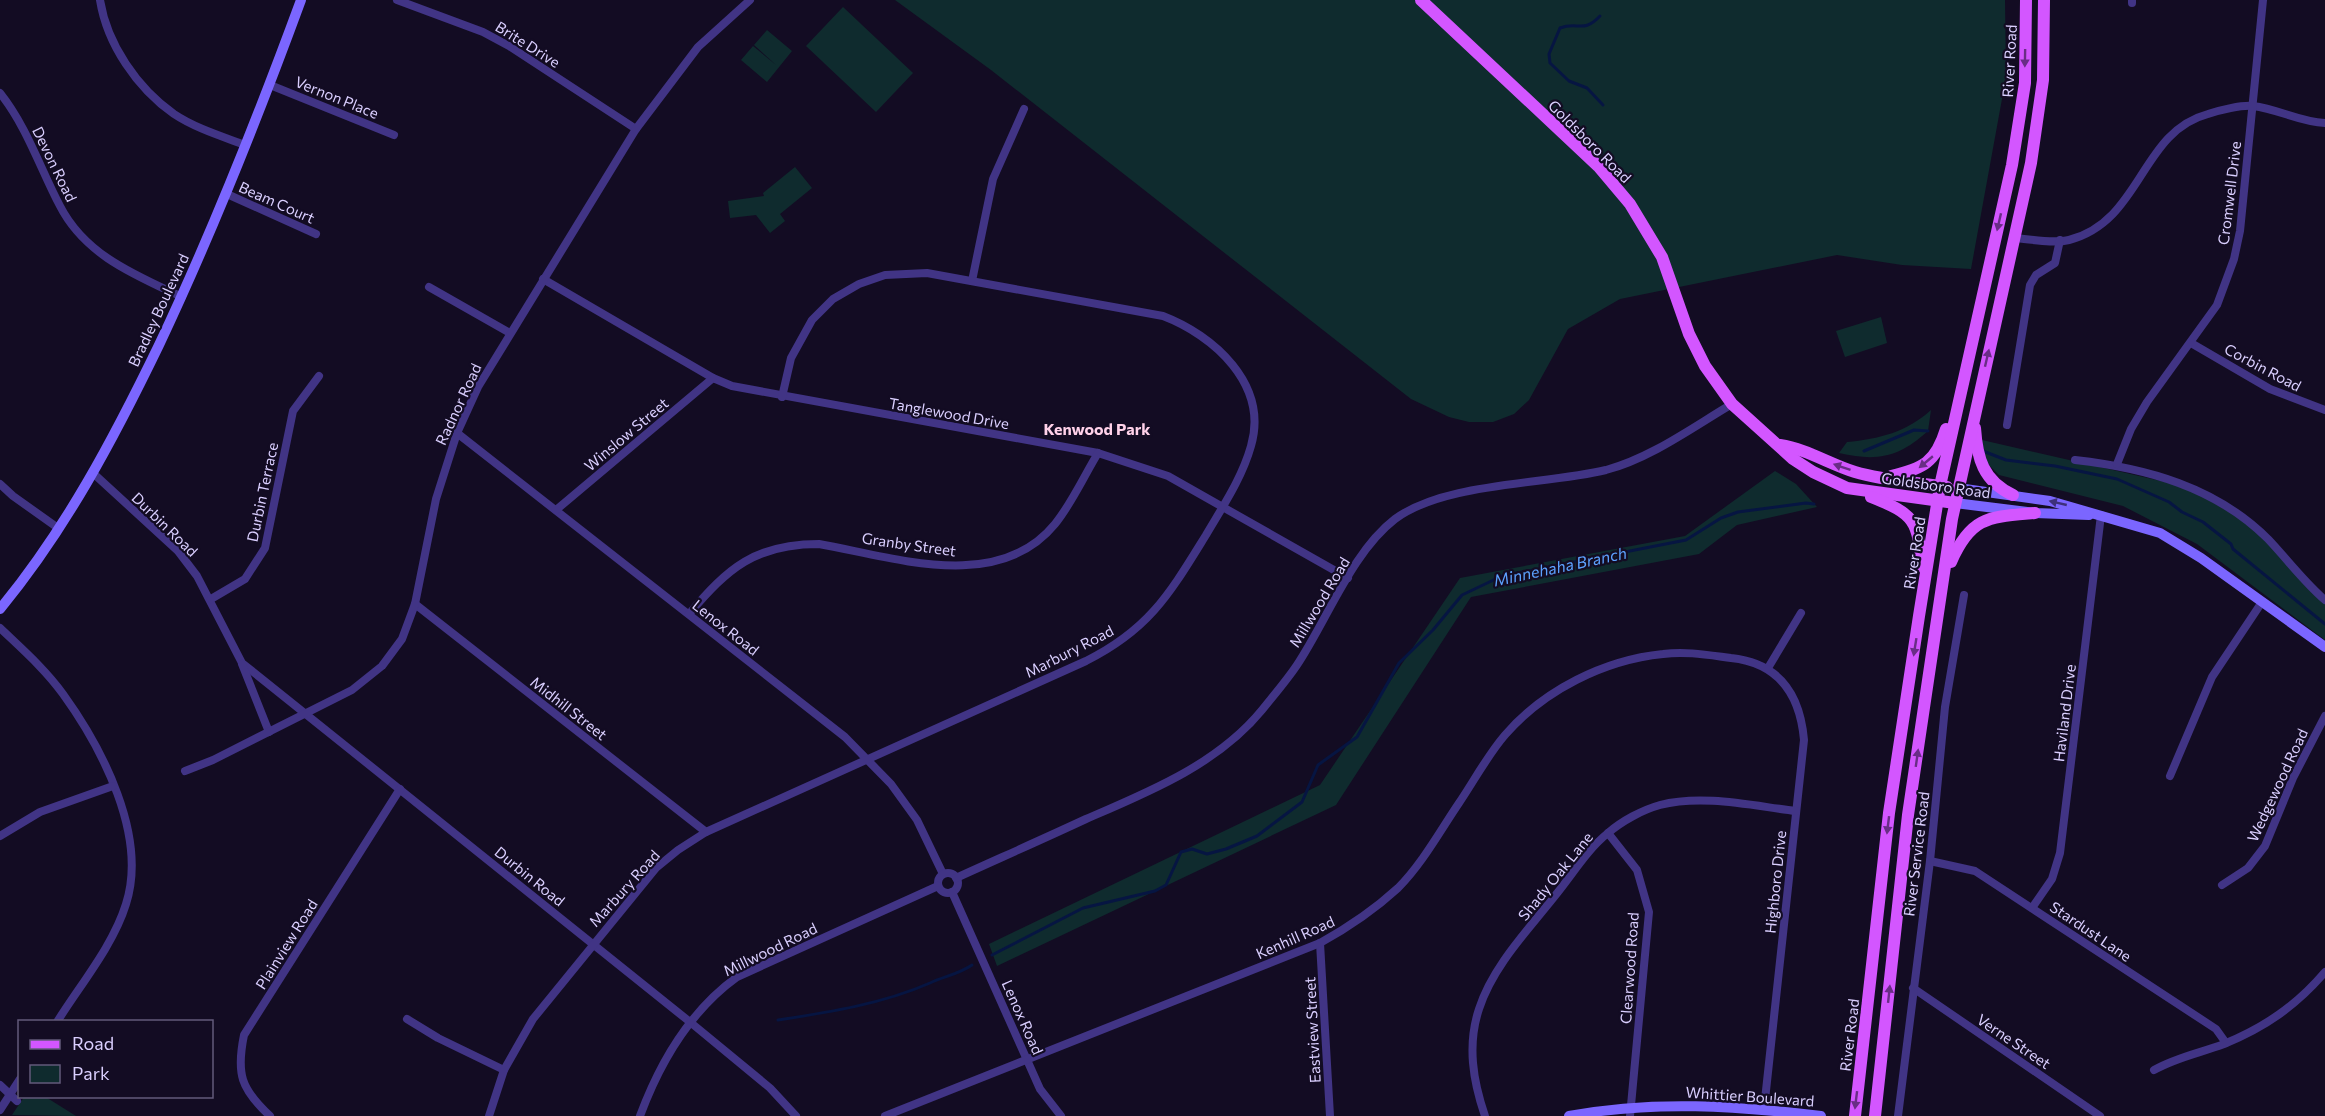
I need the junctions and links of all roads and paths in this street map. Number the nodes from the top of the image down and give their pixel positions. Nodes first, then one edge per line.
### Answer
1 (100, 0) edge
2 (301, 0) edge
3 (397, 0) edge
4 (750, 0) edge
5 (1421, 0) edge
6 (2026, 0) edge
7 (2044, 0) edge
8 (2263, 0) edge
9 (270, 85) junction
10 (0, 93) edge
11 (2253, 106) junction
12 (1024, 109) dead end
13 (2325, 123) edge
14 (636, 129) junction
15 (394, 135) dead end
16 (245, 146) junction
17 (226, 194) junction
18 (316, 234) dead end
19 (2014, 238) junction
20 (2060, 240) junction
21 (543, 279) junction
22 (972, 280) junction
23 (429, 287) dead end
24 (182, 297) junction
25 (510, 333) junction
26 (2191, 343) junction
27 (319, 376) dead end
28 (713, 378) junction
29 (1961, 392) junction
30 (782, 397) junction
31 (1732, 404) junction
32 (2325, 410) edge
33 (1974, 416) junction
34 (2007, 425) dead end
35 (457, 434) junction
36 (1780, 445) junction
37 (1098, 453) junction
38 (2075, 460) dead end
39 (2117, 464) junction
40 (94, 474) junction
41 (1881, 479) junction
42 (0, 483) edge
43 (1940, 486) junction
44 (1846, 488) junction
45 (1958, 488) junction
46 (2013, 495) junction
47 (1937, 501) junction
48 (1955, 503) junction
49 (1224, 505) junction
50 (556, 510) junction
51 (2035, 513) junction
52 (2101, 515) junction
53 (58, 528) junction
54 (1348, 578) junction
55 (1944, 578) junction
56 (1964, 595) dead end
57 (211, 599) junction
58 (2325, 600) edge
59 (2262, 602) junction
60 (415, 604) junction
61 (0, 609) edge
62 (1801, 613) dead end
63 (689, 614) junction
64 (1919, 616) junction
65 (0, 628) edge
66 (2325, 647) edge
67 (242, 663) junction
68 (1768, 668) junction
69 (306, 713) junction
70 (2325, 716) edge
71 (269, 732) junction
72 (868, 758) junction
73 (185, 771) dead end
74 (2170, 776) dead end
75 (113, 786) junction
76 (400, 789) junction
77 (1796, 811) junction
78 (706, 832) junction
79 (1608, 833) junction
80 (0, 836) edge
81 (1930, 861) junction
82 (943, 874) junction
83 (956, 878) junction
84 (2222, 885) dead end
85 (938, 886) junction
86 (952, 892) junction
87 (2032, 908) junction
88 (592, 943) junction
89 (1320, 943) junction
90 (2325, 972) edge
91 (1913, 988) junction
92 (407, 1019) dead end
93 (58, 1020) edge
94 (690, 1022) junction
95 (2226, 1043) junction
96 (1027, 1060) junction
97 (504, 1070) junction
98 (2154, 1070) dead end
99 (0, 1085) edge
100 (18, 1085) edge
101 (13, 1098) junction
102 (1764, 1109) junction
103 (0, 1110) edge
104 (1630, 1112) edge
105 (270, 1116) edge
106 (489, 1116) edge
107 (640, 1116) edge
108 (796, 1116) edge
109 (885, 1116) edge
110 (1061, 1116) edge
111 (1330, 1116) edge
112 (1485, 1116) edge
113 (1569, 1116) edge
114 (1821, 1116) edge
115 (1855, 1116) edge
116 (1875, 1116) edge
117 (1898, 1116) edge
118 (2100, 1116) edge

1 - 16 street
2 - 9 main road, Bradley Boulevard
3 - 14 street, Brite Drive
4 - 14 street, Radnor Road
5 - 31 main road, Goldsboro Road
6 -> 29 main road, River Road
7 - 19 main road
8 - 11 street, Cromwell Drive
9 - 15 street, Vernon Place
9 - 16 main road, Bradley Boulevard
10 - 24 street, Devon Road
11 - 13 street
11 - 20 street
11 - 26 street, Cromwell Drive
12 - 22 street
14 - 21 street, Radnor Road
16 - 17 main road, Bradley Boulevard
17 - 18 street, Beam Court
17 - 24 main road, Bradley Boulevard
19 - 20 street
33 -> 19 main road
20 - 34 street
21 - 25 street, Radnor Road
21 - 28 street, Tanglewood Drive
22 - 30 street, Marbury Road
22 - 49 street, Marbury Road
23 - 25 street
24 - 40 main road, Bradley Boulevard
25 - 35 street, Radnor Road
26 - 32 street, Corbin Road
26 - 39 street, Cromwell Drive
27 - 57 street, Durbin Terrace
28 - 30 street, Tanglewood Drive
28 - 50 street, Winslow Street
29 -> 41 main road
29 - 43 main road, River Road
30 - 37 street, Tanglewood Drive
31 - 36 main road, Goldsboro Road
31 - 54 street, Millwood Road
33 - 45 main road
33 - 46 main road
35 - 50 street, Lenox Road
35 - 60 street, Radnor Road
41 -> 36 main road, Goldsboro Road
36 - 44 main road, Goldsboro Road
37 - 49 street, Tanglewood Drive
37 - 63 street, Granby Street
38 - 39 street
39 - 58 street
40 - 53 main road, Bradley Boulevard
40 - 57 street, Durbin Road
41 - 43 main road, Goldsboro Road
42 - 53 street
43 - 45 main road, Goldsboro Road
43 - 47 main road, River Road
44 - 47 main road, Goldsboro Road
44 - 64 main road
45 - 46 main road, Goldsboro Road
45 - 48 main road
52 -> 46 main road, Goldsboro Road
47 - 48 main road, Goldsboro Road
47 - 64 main road, River Road
48 - 51 main road, Goldsboro Road
48 - 55 main road
49 - 54 street, Tanglewood Drive
49 - 72 street, Marbury Road
50 - 63 street, Lenox Road
51 - 52 main road, Goldsboro Road
51 - 55 main road
52 - 59 main road, Goldsboro Road
52 - 87 street, Haviland Drive
53 - 61 main road, Bradley Boulevard
54 - 83 street, Millwood Road
116 -> 55 main road
56 - 81 street, River Service Road
57 - 67 street, Durbin Road
59 - 66 main road, Goldsboro Road
59 - 74 street
60 - 69 street, Radnor Road
60 - 78 street, Midhill Street
62 - 68 street
63 - 72 street, Lenox Road
64 -> 115 main road, River Road
65 - 75 street
67 - 69 street, Durbin Road
67 - 71 street, Durbin Road
68 - 77 street, Highboro Drive
68 - 89 street, Kenhill Road
69 - 71 street, Radnor Road
69 - 76 street, Durbin Road
70 - 84 street, Wedgewood Road
71 - 73 street, Radnor Road
72 - 78 street, Marbury Road
72 - 82 street, Lenox Road
75 - 80 street
75 - 93 street
76 - 88 street, Durbin Road
76 - 105 street, Plainview Road
77 - 79 street, Shady Oak Lane
77 - 102 street, Highboro Drive
78 - 88 street, Marbury Road
79 - 104 street, Clearwood Road
79 - 112 street, Shady Oak Lane
81 - 87 street, Stardust Lane
81 - 91 street, River Service Road
82 - 83 street
82 - 85 street
83 - 86 street
85 - 86 street
85 - 94 street, Millwood Road
86 - 96 street, Lenox Road
87 - 95 street, Stardust Lane
88 - 94 street, Durbin Road
88 - 97 street, Marbury Road
89 - 96 street, Kenhill Road
89 - 111 street, Eastview Street
90 - 95 street
91 - 117 street, River Service Road
91 - 118 street, Verne Street
92 - 97 street
94 - 107 street, Millwood Road
94 - 108 street, Durbin Road
95 - 98 street
96 - 109 street, Kenhill Road
96 - 110 street, Lenox Road
97 - 106 street, Marbury Road
99 - 101 street
100 - 101 street
101 - 103 street
102 - 104 main road, Whittier Boulevard
102 - 114 main road, Whittier Boulevard
104 - 113 main road, Whittier Boulevard

